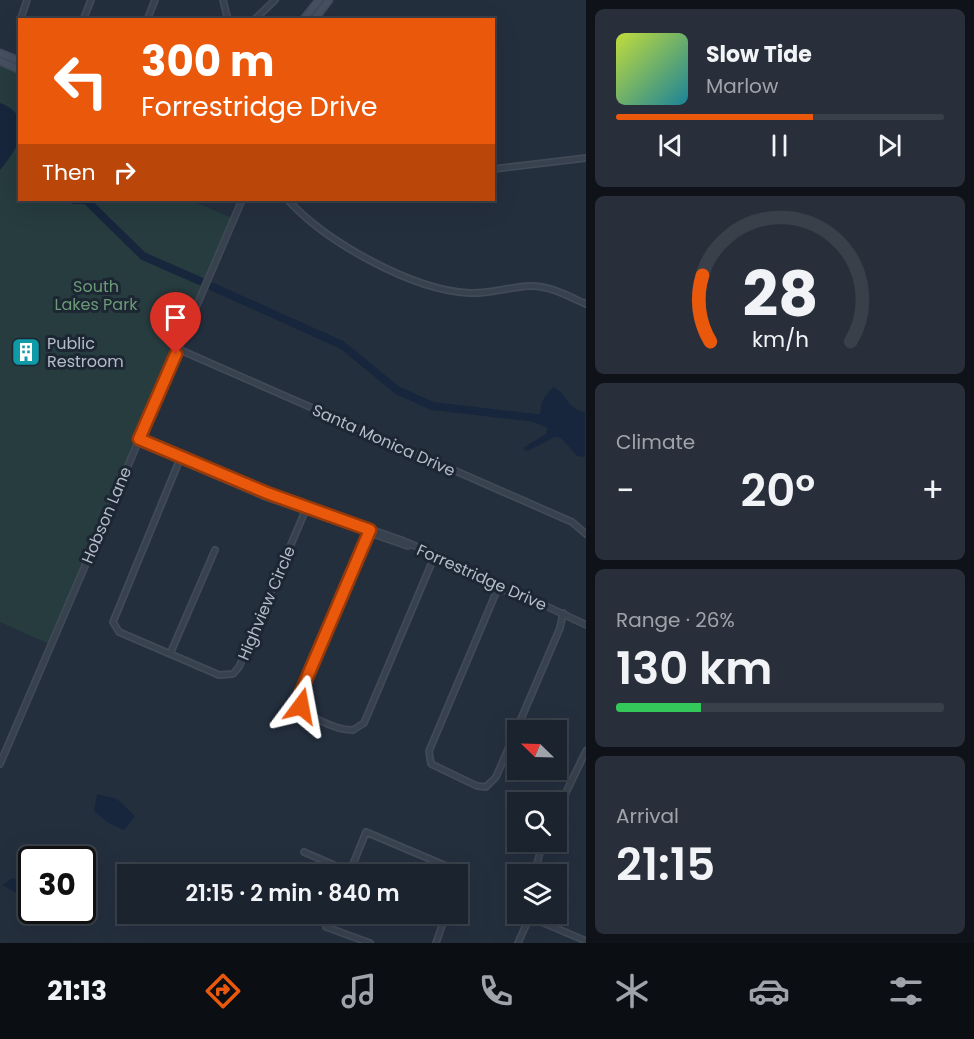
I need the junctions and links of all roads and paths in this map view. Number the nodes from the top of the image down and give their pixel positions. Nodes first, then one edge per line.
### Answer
1 (27, 0) edge
2 (91, 0) edge
3 (155, 0) edge
4 (223, 0) edge
5 (275, 0) edge
6 (319, 0) edge
7 (329, 0) edge
8 (21, 18) edge
9 (84, 18) edge
10 (148, 18) edge
11 (228, 18) edge
12 (256, 18) edge
13 (305, 18) edge
14 (316, 18) edge
15 (0, 53) edge
16 (0, 61) edge
17 (18, 61) edge
18 (18, 69) edge
19 (585, 159) edge
20 (495, 169) edge
21 (242, 201) edge
22 (289, 201) edge
23 (585, 304) edge
24 (178, 349) junction
25 (138, 441) junction
26 (181, 459) junction
27 (306, 509) junction
28 (369, 532) junction
29 (585, 534) edge
30 (215, 550) dead end
31 (435, 555) junction
32 (498, 588) junction
33 (563, 613) junction
34 (585, 625) edge
35 (170, 654) junction
36 (585, 751) edge
37 (0, 765) edge
38 (566, 792) edge
39 (304, 852) dead end
40 (330, 864) edge
41 (353, 864) edge
42 (442, 864) edge
43 (327, 924) edge
44 (443, 924) edge
45 (527, 924) edge
46 (550, 924) edge
47 (585, 941) edge
48 (370, 943) edge
49 (436, 943) edge
50 (518, 943) edge

1 - 8 street
2 - 9 street
3 - 10 street
4 - 11 street
5 - 12 street
6 - 13 main road
7 - 14 main road
15 - 17 main road
16 - 18 main road
19 - 20 street
21 - 24 street, Hobson Lane
22 - 23 street
24 - 25 street, Hobson Lane
24 - 29 street, Santa Monica Drive
25 - 26 street, Forrestridge Drive
25 - 37 street, Hobson Lane
26 - 27 street, Forrestridge Drive
26 - 35 street, Highview Circle
27 - 28 street, Forrestridge Drive
27 - 35 street, Highview Circle
28 - 31 street, Forrestridge Drive
28 - 31 street
30 - 35 street
31 - 32 street, Forrestridge Drive
32 - 33 street, Forrestridge Drive
32 - 33 street
33 - 34 street, Forrestridge Drive
36 - 38 street
39 - 40 street
41 - 42 street
43 - 48 street
44 - 49 street
45 - 50 street
46 - 47 street

